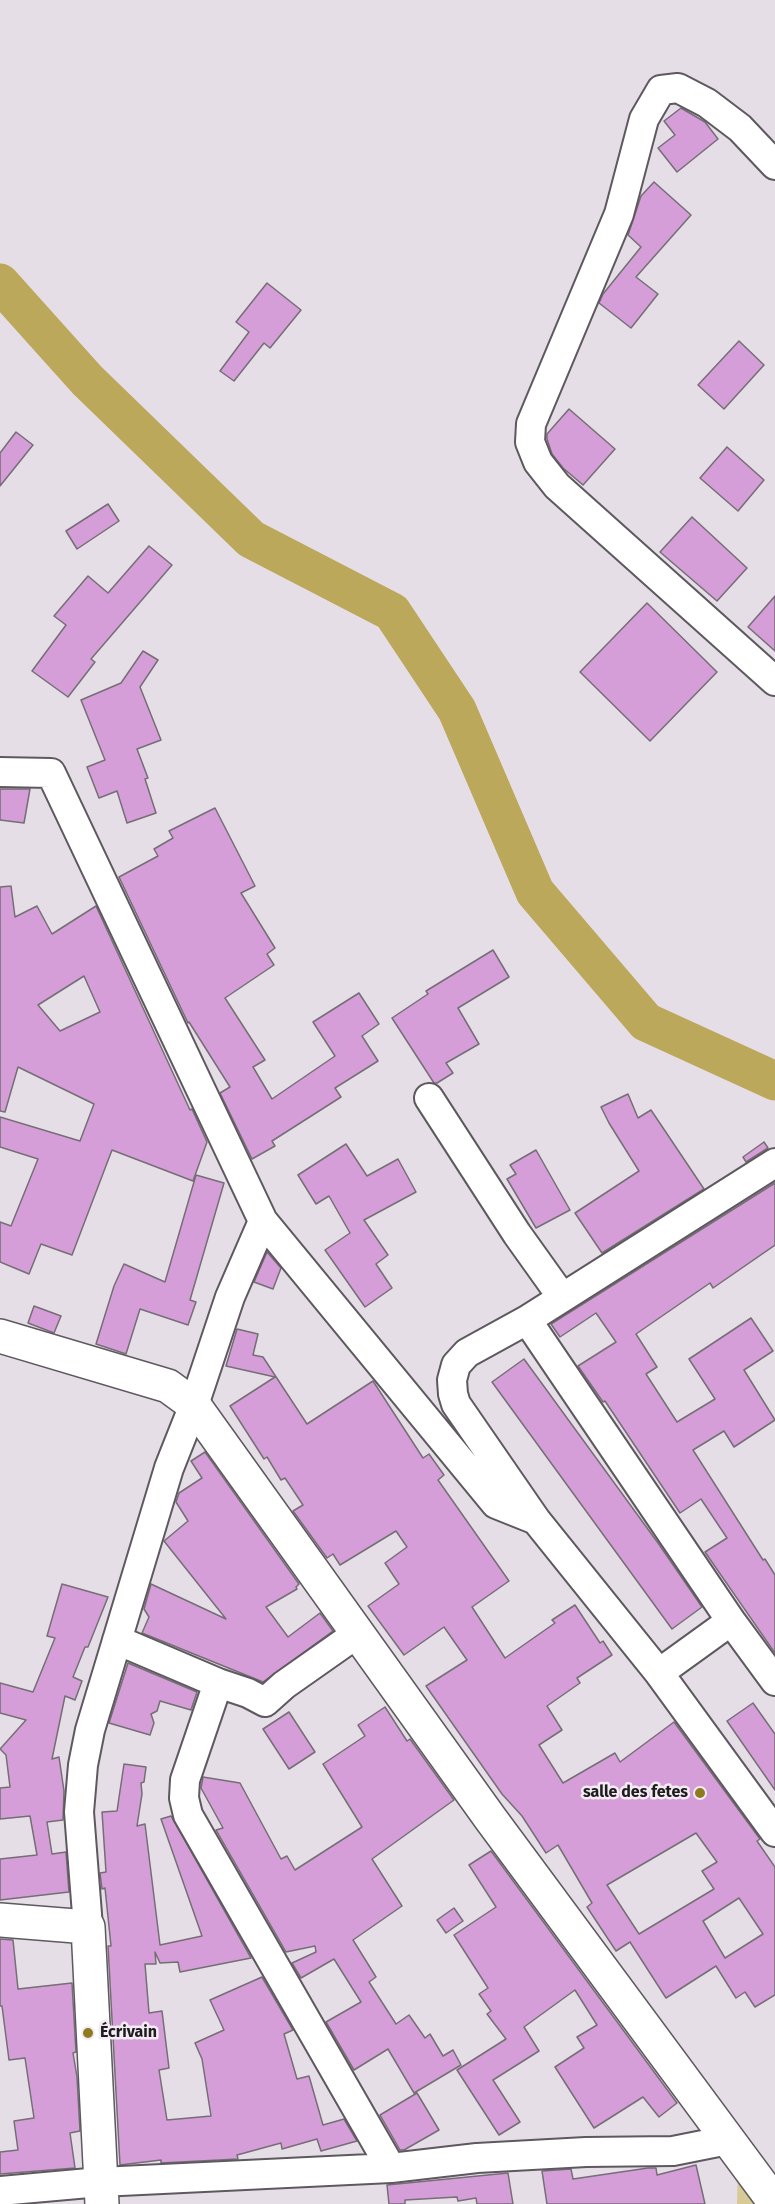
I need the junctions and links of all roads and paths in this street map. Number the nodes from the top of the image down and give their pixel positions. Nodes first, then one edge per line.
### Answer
1 (775, 165) edge
2 (775, 681) edge
3 (0, 772) edge
4 (429, 1098) dead end
5 (775, 1163) edge
6 (263, 1221) junction
7 (562, 1297) junction
8 (527, 1320) junction
9 (0, 1336) edge
10 (194, 1405) junction
11 (536, 1520) junction
12 (731, 1621) junction
13 (358, 1633) junction
14 (117, 1640) junction
15 (659, 1673) junction
16 (775, 1682) edge
17 (218, 1683) junction
18 (775, 1832) edge
19 (0, 1920) edge
20 (88, 1927) junction
21 (728, 2140) junction
22 (391, 2168) junction
23 (0, 2191) edge
24 (101, 2193) edge
25 (775, 2203) edge

1 - 2 street
3 - 6 street
4 - 7 street
5 - 7 street
6 - 10 street
6 - 11 street
7 - 8 street
8 - 11 street
8 - 12 street
9 - 10 main road
10 - 13 main road
10 - 14 street
11 - 15 street
12 - 15 street
12 - 16 street
13 - 17 street
13 - 21 main road
14 - 17 street
14 - 20 street
15 - 18 street
17 - 22 street
19 - 20 main road
20 - 24 main road
21 - 22 street
21 - 25 main road
22 - 24 street
23 - 24 street

